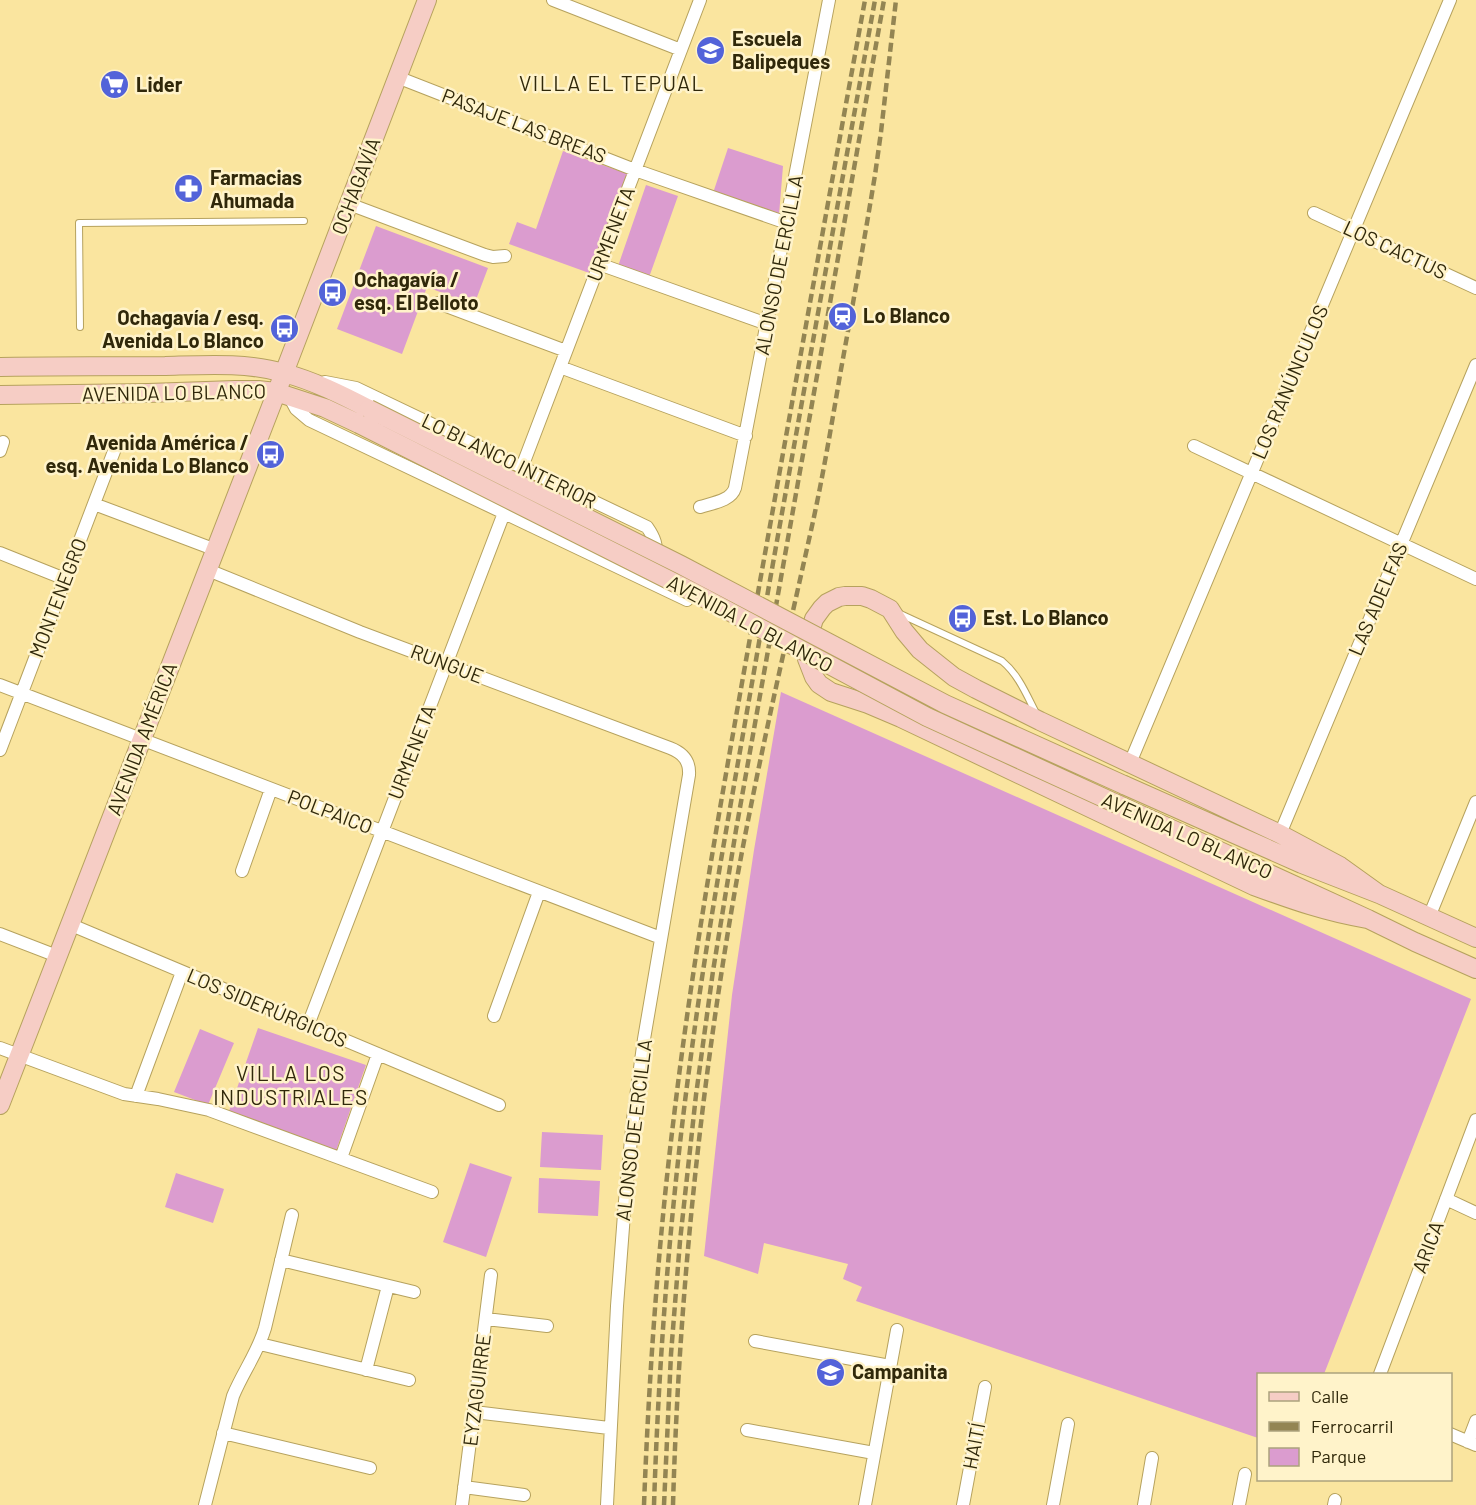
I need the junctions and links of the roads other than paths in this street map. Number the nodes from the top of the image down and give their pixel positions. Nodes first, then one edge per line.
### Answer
1 (427, 0) edge
2 (553, 0) edge
3 (700, 0) edge
4 (829, 0) edge
5 (1450, 0) edge
6 (681, 50) junction
7 (397, 77) junction
8 (635, 170) junction
9 (349, 204) junction
10 (1314, 213) dead end
11 (304, 221) dead end
12 (787, 223) junction
13 (1353, 231) junction
14 (506, 256) dead end
15 (599, 264) junction
16 (1476, 288) edge
17 (438, 303) dead end
18 (767, 324) junction
19 (80, 327) dead end
20 (566, 351) junction
21 (1476, 365) edge
22 (0, 367) edge
23 (560, 367) junction
24 (284, 373) junction
25 (312, 382) junction
26 (283, 394) junction
27 (0, 395) edge
28 (364, 417) junction
29 (746, 436) junction
30 (116, 446) dead end
31 (1194, 446) dead end
32 (522, 467) junction
33 (1252, 473) junction
34 (94, 504) junction
35 (700, 507) dead end
36 (504, 513) junction
37 (1401, 544) junction
38 (216, 550) junction
39 (0, 553) edge
40 (208, 570) junction
41 (635, 576) junction
42 (65, 579) junction
43 (1476, 579) edge
44 (687, 600) dead end
45 (890, 609) junction
46 (446, 664) junction
47 (0, 685) edge
48 (21, 693) junction
49 (1040, 721) junction
50 (142, 740) junction
51 (0, 750) edge
52 (685, 758) joint
53 (1130, 763) junction
54 (272, 789) junction
55 (1476, 802) edge
56 (382, 831) junction
57 (1280, 834) junction
58 (242, 872) dead end
59 (539, 891) junction
60 (1378, 894) junction
61 (1429, 917) junction
62 (1368, 919) junction
63 (69, 924) junction
64 (0, 934) edge
65 (661, 938) junction
66 (1476, 938) edge
67 (57, 956) junction
68 (1476, 969) edge
69 (182, 972) junction
70 (494, 1016) dead end
71 (308, 1025) junction
72 (0, 1048) edge
73 (378, 1054) junction
74 (19, 1056) junction
75 (136, 1096) junction
76 (0, 1105) edge
77 (499, 1105) dead end
78 (1476, 1120) edge
79 (341, 1158) junction
80 (432, 1192) dead end
81 (1446, 1199) junction
82 (1476, 1213) edge
83 (292, 1215) dead end
84 (281, 1260) junction
85 (491, 1275) dead end
86 (388, 1286) junction
87 (414, 1292) dead end
88 (486, 1319) junction
89 (547, 1326) dead end
90 (897, 1330) dead end
91 (755, 1341) dead end
92 (260, 1344) junction
93 (890, 1366) junction
94 (366, 1370) junction
95 (1380, 1373) edge
96 (409, 1380) dead end
97 (985, 1387) dead end
98 (474, 1412) junction
99 (1476, 1421) edge
100 (1068, 1424) dead end
101 (609, 1428) junction
102 (747, 1430) dead end
103 (223, 1432) junction
104 (1452, 1435) edge
105 (1472, 1443) edge
106 (874, 1453) junction
107 (1152, 1458) dead end
108 (370, 1468) dead end
109 (1245, 1474) dead end
110 (464, 1487) junction
111 (524, 1495) dead end
112 (205, 1505) edge
113 (462, 1505) edge
114 (607, 1505) edge
115 (865, 1505) edge
116 (963, 1505) edge
117 (1053, 1505) edge
118 (1144, 1505) edge
119 (1239, 1505) edge

1 - 7 main road, OCHAGAVÍA
2 - 6 street
3 - 6 street, URMENETA
4 - 12 street, ALONSO DE ERCILLA
5 - 13 street, LOS RANÚNCULOS
6 - 8 street, URMENETA
7 - 8 street, PASAJE LAS BREAS
7 - 9 main road, OCHAGAVÍA
8 - 12 street, PASAJE LAS BREAS
8 - 15 street, URMENETA
9 - 14 street
9 - 24 main road, OCHAGAVÍA
10 - 13 street, LOS CACTUS
11 - 19 lane
12 - 18 street, ALONSO DE ERCILLA
13 - 16 street, LOS CACTUS
13 - 33 street, LOS RANÚNCULOS
15 - 18 street
15 - 20 street, URMENETA
17 - 20 street
18 - 29 street, ALONSO DE ERCILLA
20 - 23 street, URMENETA
21 - 37 street, LAS ADELFAS
22 - 24 main road, AVENIDA LO BLANCO
23 - 29 street
23 - 32 street, URMENETA
24 - 25 main road, AVENIDA LO BLANCO
24 - 26 main road, AVENIDA AMÉRICA
25 - 28 main road, AVENIDA LO BLANCO
25 - 32 street, LO BLANCO INTERIOR
26 - 27 main road, AVENIDA LO BLANCO
26 - 28 main road, AVENIDA LO BLANCO
26 - 36 street
26 - 38 main road, AVENIDA AMÉRICA
28 - 60 main road, AVENIDA LO BLANCO, bridge
28 - 62 main road, AVENIDA LO BLANCO, bridge
29 - 35 street, ALONSO DE ERCILLA
30 - 34 street, MONTENEGRO
31 - 33 street
32 - 41 street, LO BLANCO INTERIOR
33 - 37 street
33 - 53 street, LOS RANÚNCULOS
34 - 38 street
34 - 42 street, MONTENEGRO
36 - 41 street
36 - 46 street, URMENETA
37 - 43 street
37 - 57 street, LAS ADELFAS
38 - 40 main road, AVENIDA AMÉRICA
39 - 42 street
40 - 46 street, RUNGUE
40 - 50 main road, AVENIDA AMÉRICA
41 - 44 street
42 - 48 street, MONTENEGRO
45 - 49 main road
45 - 49 lane
45 - 62 main road
46 - 52 street, RUNGUE
46 - 56 street, URMENETA
47 - 48 street, POLPAICO
48 - 50 street, POLPAICO
48 - 51 street, MONTENEGRO
49 - 53 main road
50 - 54 street, POLPAICO
50 - 63 main road, AVENIDA AMÉRICA
52 - 65 street, ALONSO DE ERCILLA
53 - 57 main road
54 - 56 street, POLPAICO
54 - 58 street
55 - 61 street
56 - 59 street, POLPAICO
56 - 71 street, URMENETA
57 - 60 main road
59 - 65 street, POLPAICO
59 - 70 street
60 - 61 main road, AVENIDA LO BLANCO
61 - 66 main road, AVENIDA LO BLANCO
62 - 68 main road, AVENIDA LO BLANCO
63 - 67 main road, AVENIDA AMÉRICA
63 - 69 street, LOS SIDERÚRGICOS
64 - 67 street
65 - 101 street, ALONSO DE ERCILLA
67 - 74 main road, AVENIDA AMÉRICA
69 - 71 street, LOS SIDERÚRGICOS
69 - 75 street
71 - 73 street, LOS SIDERÚRGICOS
72 - 74 street
73 - 77 street, LOS SIDERÚRGICOS
73 - 79 street
74 - 75 street
74 - 76 main road, AVENIDA AMÉRICA
75 - 79 street
78 - 81 street, ARICA
79 - 80 street
81 - 82 street
81 - 95 street, ARICA
83 - 84 street
84 - 86 street
84 - 92 street
85 - 88 street, EYZAGUIRRE
86 - 87 street
86 - 94 street
88 - 89 street
88 - 98 street, EYZAGUIRRE
90 - 93 street
91 - 93 street
92 - 94 street
92 - 103 street
93 - 106 street
94 - 96 street
97 - 116 street, HAITÍ
98 - 101 street
98 - 110 street, EYZAGUIRRE
99 - 105 street
100 - 117 street
101 - 114 street, ALONSO DE ERCILLA
102 - 106 street
103 - 108 street
103 - 112 street
104 - 105 street
106 - 115 street
107 - 118 street
109 - 119 street
110 - 111 street
110 - 113 street, EYZAGUIRRE

